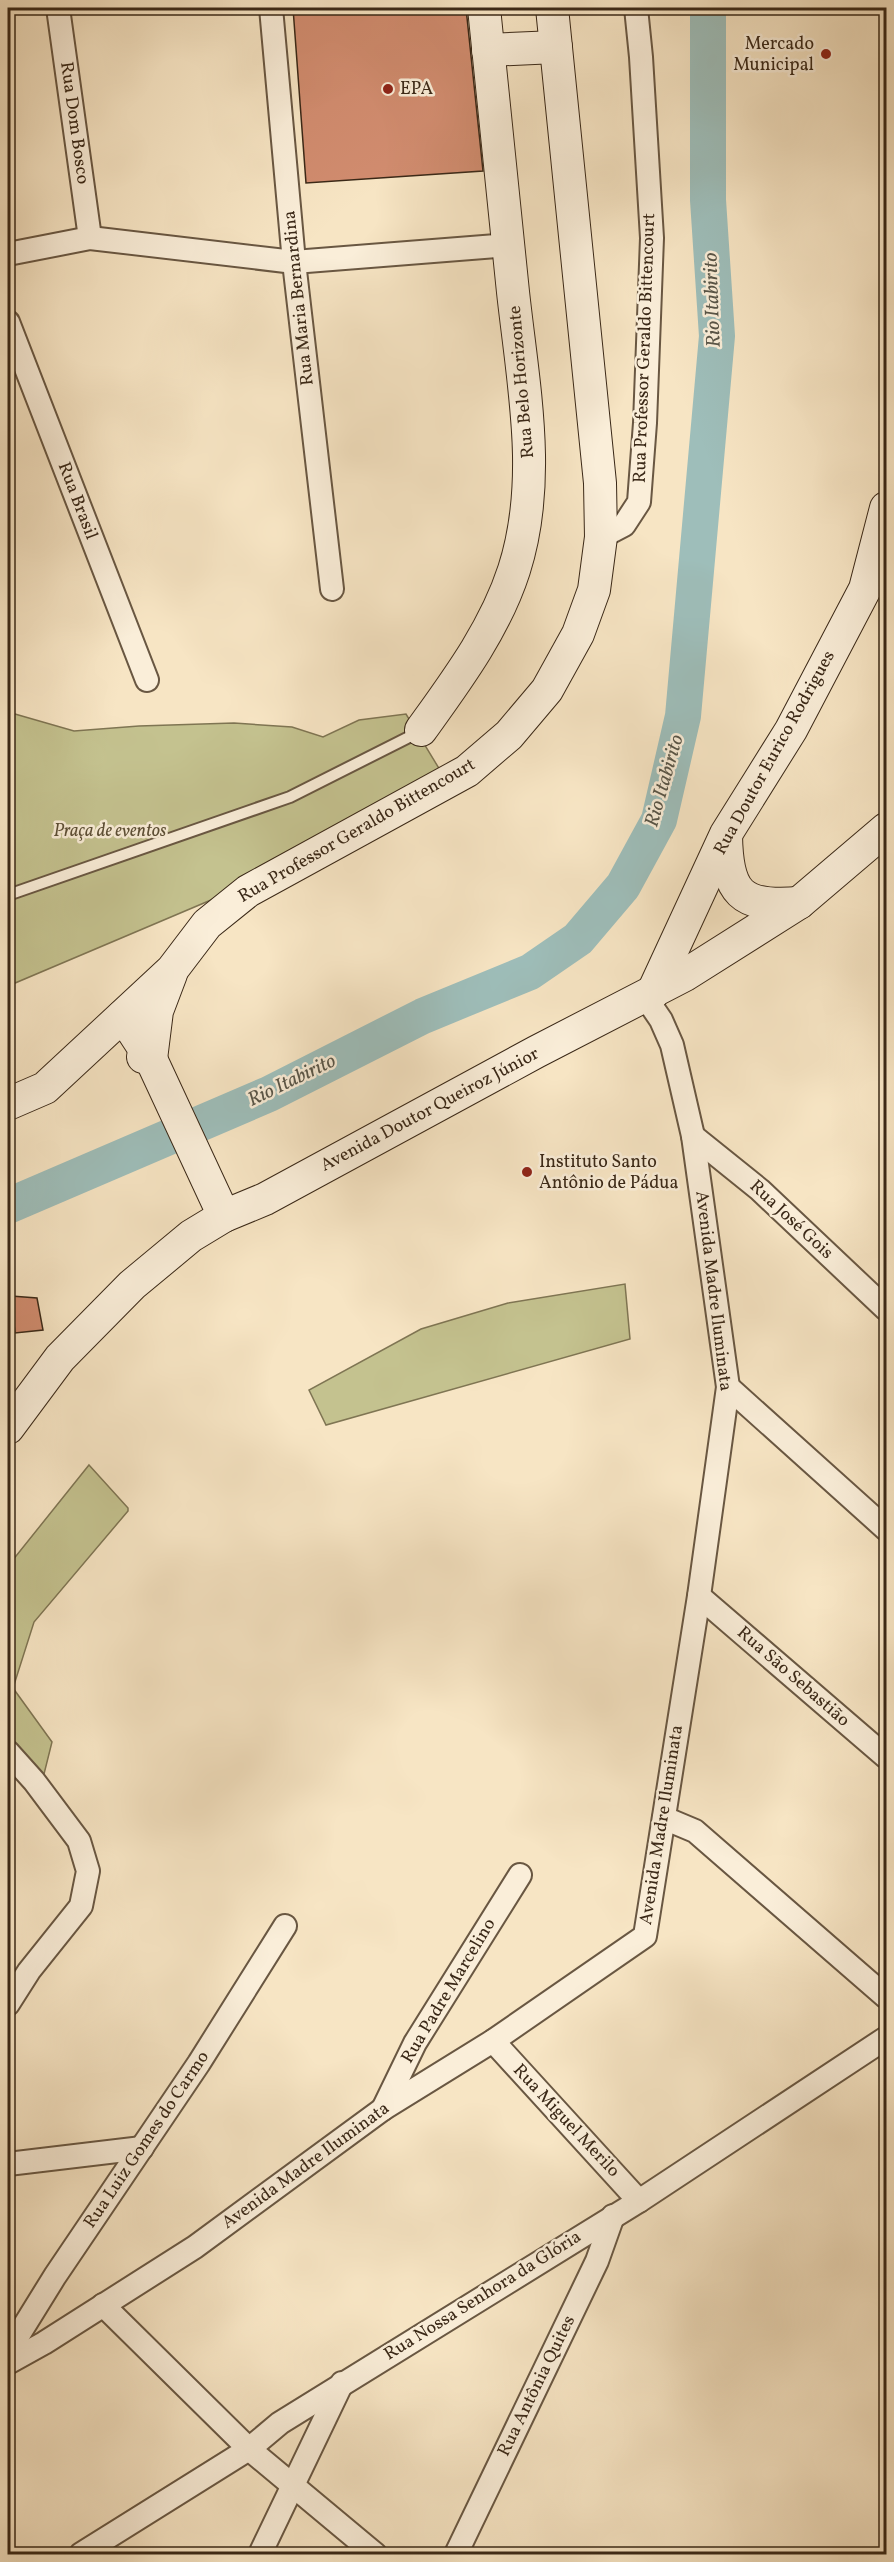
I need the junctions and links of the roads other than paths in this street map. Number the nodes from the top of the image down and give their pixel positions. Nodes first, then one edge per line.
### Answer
1 (58, 8) edge
2 (271, 8) edge
3 (484, 8) edge
4 (552, 8) edge
5 (636, 8) edge
6 (556, 47) junction
7 (488, 50) junction
8 (90, 238) junction
9 (508, 245) junction
10 (8, 254) edge
11 (294, 262) junction
12 (8, 322) edge
13 (886, 508) edge
14 (601, 537) junction
15 (332, 589) dead end
16 (147, 680) dead end
17 (421, 730) joint
18 (886, 829) edge
19 (726, 834) junction
20 (8, 895) edge
21 (799, 903) junction
22 (172, 970) junction
23 (649, 996) junction
24 (123, 1016) junction
25 (83, 1053) junction
26 (155, 1067) junction
27 (8, 1104) edge
28 (693, 1136) junction
29 (224, 1216) junction
30 (886, 1309) edge
31 (728, 1388) junction
32 (8, 1428) edge
33 (886, 1529) edge
34 (699, 1596) junction
35 (8, 1752) edge
36 (886, 1757) edge
37 (664, 1818) junction
38 (520, 1875) dead end
39 (285, 1926) dead end
40 (886, 1997) edge
41 (8, 2004) edge
42 (886, 2038) edge
43 (493, 2041) junction
44 (383, 2109) junction
45 (142, 2148) junction
46 (8, 2164) edge
47 (639, 2201) junction
48 (613, 2216) junction
49 (103, 2305) junction
50 (8, 2352) edge
51 (8, 2363) edge
52 (342, 2383) junction
53 (249, 2449) junction
54 (294, 2485) junction
55 (81, 2554) edge
56 (260, 2554) edge
57 (375, 2554) edge
58 (456, 2554) edge

1 - 8 street, Rua Dom Bosco
2 - 11 street, Rua Maria Bernardina
3 - 7 street, Rua Belo Horizonte
4 - 6 street
5 - 14 street, Rua Professor Geraldo Bittencourt
6 - 7 street
6 - 14 street
7 - 9 street, Rua Belo Horizonte
8 - 10 street
8 - 11 street
9 - 11 street
9 - 17 street, Rua Belo Horizonte
11 - 15 street, Rua Maria Bernardina
12 - 16 street, Rua Brasil
13 - 19 street, Rua Doutor Eurico Rodrigues
14 - 22 street, Rua Professor Geraldo Bittencourt
17 - 20 lane
18 - 21 street, Avenida Doutor Queiroz Júnior
19 - 21 street
19 - 23 street, Rua Doutor Eurico Rodrigues
21 - 23 street, Avenida Doutor Queiroz Júnior
22 - 24 street, Rua Professor Geraldo Bittencourt
22 - 26 street
23 - 28 street, Avenida Madre Iluminata
23 - 29 street, Avenida Doutor Queiroz Júnior
24 - 25 street, Rua Professor Geraldo Bittencourt
24 - 26 street
25 - 26 street
25 - 27 street, Rua Professor Geraldo Bittencourt
26 - 29 street
28 - 30 street, Rua José Gois
28 - 31 street, Avenida Madre Iluminata
29 - 32 street, Avenida Doutor Queiroz Júnior
31 - 33 street
31 - 34 street, Avenida Madre Iluminata
34 - 36 street, Rua São Sebastião
34 - 37 street, Avenida Madre Iluminata
35 - 41 street
37 - 40 street
37 - 43 street, Avenida Madre Iluminata
38 - 44 street, Rua Padre Marcelino
39 - 45 street, Rua Luiz Gomes do Carmo
42 - 47 street, Rua Nossa Senhora da Glória
43 - 44 street, Avenida Madre Iluminata
43 - 47 street, Rua Miguel Merilo
44 - 49 street, Avenida Madre Iluminata
45 - 46 street
45 - 50 street, Rua Luiz Gomes do Carmo
47 - 48 street, Rua Nossa Senhora da Glória
48 - 52 street, Rua Nossa Senhora da Glória
48 - 58 street, Rua Antônia Quites
49 - 51 street, Avenida Madre Iluminata
49 - 53 street
52 - 53 street, Rua Nossa Senhora da Glória
52 - 54 street
53 - 54 street
53 - 55 street, Rua Nossa Senhora da Glória
54 - 56 street
54 - 57 street

